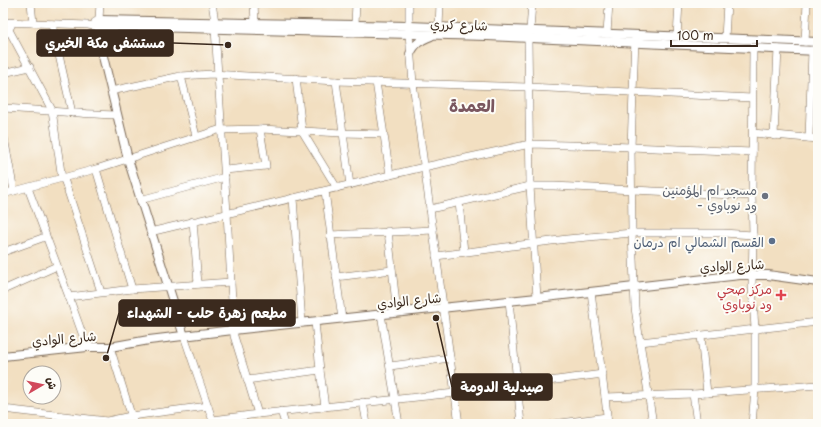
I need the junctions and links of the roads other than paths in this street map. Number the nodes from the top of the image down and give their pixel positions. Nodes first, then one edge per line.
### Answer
1 (32, 3) edge
2 (100, 3) edge
3 (212, 3) edge
4 (254, 3) edge
5 (356, 3) edge
6 (410, 3) edge
7 (440, 3) edge
8 (532, 3) edge
9 (609, 3) edge
10 (679, 3) edge
11 (727, 3) edge
12 (807, 3) edge
13 (3, 22) edge
14 (14, 23) junction
15 (33, 23) junction
16 (255, 23) junction
17 (52, 24) junction
18 (99, 24) junction
19 (355, 24) junction
20 (215, 25) junction
21 (439, 27) junction
22 (9, 30) junction
23 (409, 30) junction
24 (530, 30) junction
25 (474, 32) junction
26 (607, 34) junction
27 (433, 35) junction
28 (3, 37) edge
29 (677, 37) junction
30 (725, 38) junction
31 (528, 39) junction
32 (634, 39) junction
33 (805, 42) junction
34 (818, 42) edge
35 (753, 47) junction
36 (778, 49) junction
37 (815, 50) edge
38 (410, 54) junction
39 (30, 66) junction
40 (3, 73) edge
41 (218, 74) junction
42 (181, 76) junction
43 (296, 78) junction
44 (336, 81) junction
45 (376, 82) junction
46 (412, 83) junction
47 (528, 86) junction
48 (111, 91) junction
49 (632, 92) junction
50 (752, 98) junction
51 (3, 108) edge
52 (52, 110) junction
53 (72, 114) junction
54 (116, 115) junction
55 (222, 129) junction
56 (260, 129) junction
57 (302, 130) junction
58 (3, 132) edge
59 (753, 133) junction
60 (343, 134) junction
61 (383, 134) junction
62 (196, 136) junction
63 (774, 136) junction
64 (809, 138) junction
65 (818, 138) edge
66 (530, 144) junction
67 (631, 147) junction
68 (752, 152) junction
69 (128, 159) junction
70 (424, 167) junction
71 (96, 169) junction
72 (225, 174) junction
73 (390, 175) junction
74 (63, 179) junction
75 (350, 185) junction
76 (530, 186) junction
77 (28, 188) junction
78 (337, 188) junction
79 (631, 190) junction
80 (14, 191) junction
81 (325, 191) junction
82 (3, 194) edge
83 (752, 196) junction
84 (293, 198) junction
85 (140, 200) junction
86 (459, 202) junction
87 (430, 209) junction
88 (228, 213) junction
89 (193, 221) junction
90 (433, 230) junction
91 (150, 232) junction
92 (388, 232) junction
93 (632, 233) junction
94 (330, 234) junction
95 (753, 235) junction
96 (46, 237) junction
97 (533, 244) junction
98 (3, 252) edge
99 (464, 252) junction
100 (436, 256) junction
101 (57, 266) junction
102 (392, 270) junction
103 (753, 274) junction
104 (336, 277) junction
105 (231, 282) junction
106 (818, 282) edge
107 (198, 284) junction
108 (168, 287) junction
109 (634, 287) junction
110 (132, 289) junction
111 (3, 290) edge
112 (101, 292) junction
113 (591, 292) junction
114 (69, 297) junction
115 (537, 298) junction
116 (509, 300) junction
117 (444, 308) junction
118 (397, 313) junction
119 (381, 314) junction
120 (342, 319) junction
121 (315, 322) junction
122 (818, 322) edge
123 (302, 323) junction
124 (755, 328) junction
125 (234, 330) junction
126 (184, 336) junction
127 (701, 336) junction
128 (640, 342) junction
129 (87, 347) junction
130 (110, 347) junction
131 (3, 356) edge
132 (450, 358) junction
133 (390, 366) junction
134 (320, 370) junction
135 (603, 374) junction
136 (247, 380) junction
137 (517, 384) junction
138 (818, 385) edge
139 (755, 389) junction
140 (455, 393) junction
141 (707, 393) junction
142 (693, 394) junction
143 (649, 396) junction
144 (606, 397) junction
145 (395, 399) junction
146 (363, 402) junction
147 (208, 406) junction
148 (325, 406) junction
149 (3, 409) edge
150 (281, 411) junction
151 (258, 414) junction
152 (131, 416) junction
153 (608, 420) edge
154 (86, 422) edge
155 (214, 422) edge
156 (134, 424) edge
157 (285, 424) edge
158 (366, 424) edge
159 (399, 424) edge
160 (459, 424) edge
161 (521, 424) edge
162 (553, 424) edge
163 (653, 424) edge
164 (697, 424) edge
165 (752, 424) edge

1 - 15 street
2 - 18 street
3 - 20 street
4 - 16 street
5 - 19 street
6 - 23 street
7 - 21 street
8 - 24 street
9 - 26 street
10 - 29 street
11 - 30 street
12 - 33 street
13 - 14 street
14 - 15 street
14 - 22 street
15 - 17 street
16 - 19 main road, شارع كرري
16 - 20 main road, شارع كرري
17 - 18 street
17 - 53 street
18 - 20 main road, شارع كرري
18 - 48 main road
19 - 23 main road, شارع كرري
20 - 23 main road, شارع كرري
20 - 41 street
21 - 23 main road, شارع كرري
21 - 25 main road, شارع كرري
22 - 28 street
22 - 39 street
23 - 27 main road, شارع كرري
23 - 38 street
24 - 25 main road, شارع كرري
24 - 26 main road, شارع كرري
25 - 27 main road, شارع كرري
25 - 31 main road, شارع كرري
26 - 32 main road, شارع كرري
27 - 38 main road
29 - 30 main road, شارع كرري
29 - 32 main road, شارع كرري
30 - 33 main road, شارع كرري
31 - 32 main road, شارع كرري
31 - 47 street
32 - 35 main road, شارع كرري
32 - 49 street
33 - 34 main road, شارع كرري
35 - 36 main road, شارع كرري
35 - 50 street
36 - 37 main road, شارع كرري
36 - 63 street
37 - 64 street
38 - 46 street
39 - 40 street
39 - 52 street
41 - 42 street
41 - 43 street
41 - 55 street
42 - 48 street
42 - 62 street
43 - 44 street
43 - 57 street
44 - 45 street
44 - 60 street
45 - 46 street
45 - 61 street
46 - 47 street
46 - 70 street
47 - 49 street
47 - 66 street
48 - 54 main road
49 - 50 street
49 - 67 street
50 - 59 street
51 - 52 street
52 - 53 street
52 - 74 street
53 - 54 street
54 - 69 main road
55 - 56 street
55 - 62 street
55 - 72 street
56 - 57 street
56 - 72 street
57 - 60 street
57 - 78 street
58 - 80 street
59 - 63 street
59 - 68 street
60 - 61 street
60 - 75 street
61 - 73 street
62 - 69 street
63 - 64 street
64 - 65 street
66 - 67 street
66 - 70 street
66 - 76 street
67 - 68 street
67 - 79 street
68 - 83 street
69 - 71 street
69 - 85 main road
70 - 73 street
70 - 87 street
71 - 74 street
71 - 110 street
72 - 85 street
72 - 88 street
73 - 75 street
74 - 77 street
74 - 112 street
75 - 78 street
76 - 79 street
76 - 86 street
76 - 97 street
77 - 80 street
77 - 96 street
78 - 81 street
79 - 83 street
79 - 93 street
80 - 82 street
81 - 84 street
81 - 94 street
83 - 95 street
84 - 88 street
84 - 123 street
85 - 91 main road
86 - 87 street
86 - 99 street
87 - 90 street
88 - 89 street
88 - 105 street
89 - 91 street
89 - 107 street
90 - 92 street
90 - 100 street
91 - 108 main road
92 - 94 street
92 - 102 street
93 - 95 street
93 - 97 street
93 - 109 street
94 - 104 street
95 - 103 street
96 - 98 street
96 - 101 street
97 - 99 street
97 - 115 street
99 - 100 street
100 - 117 street
101 - 111 street
101 - 114 street
102 - 104 street
102 - 118 street
103 - 106 main road, شارع الوادي
103 - 109 main road, شارع الوادي
103 - 124 street
104 - 120 street
105 - 107 street
105 - 125 street
107 - 108 street
108 - 110 street
108 - 126 main road
109 - 113 main road, شارع الوادي
109 - 128 street
110 - 112 street
112 - 114 street
113 - 115 main road, شارع الوادي
113 - 135 street
114 - 129 street
115 - 116 main road, شارع الوادي
116 - 117 main road, شارع الوادي
116 - 137 street
117 - 118 main road, شارع الوادي
117 - 132 street
118 - 119 main road, شارع الوادي
119 - 120 main road, شارع الوادي
119 - 133 street
120 - 121 main road, شارع الوادي
121 - 123 main road, شارع الوادي
121 - 134 street
122 - 124 street
123 - 125 main road, شارع الوادي
124 - 127 street
124 - 139 street
125 - 126 main road, شارع الوادي
125 - 136 street
126 - 130 main road, شارع الوادي
126 - 147 street
127 - 128 street
127 - 141 street
128 - 143 street
129 - 130 main road, شارع الوادي
129 - 131 main road, شارع الوادي
130 - 152 street
132 - 133 street
132 - 140 street
133 - 145 street
134 - 136 street
134 - 148 street
135 - 137 street
135 - 144 street
136 - 151 street
137 - 140 street
137 - 161 street
138 - 139 street
139 - 141 street
139 - 165 street
140 - 145 street
140 - 160 street
141 - 142 street
142 - 143 street
142 - 164 street
143 - 144 street
143 - 163 street
144 - 153 street
145 - 146 street
145 - 159 street
146 - 148 street
146 - 158 street
147 - 152 street
147 - 155 street
148 - 150 street
149 - 154 street
150 - 151 street
150 - 157 street
151 - 155 street
152 - 154 street
152 - 156 street
153 - 162 street

